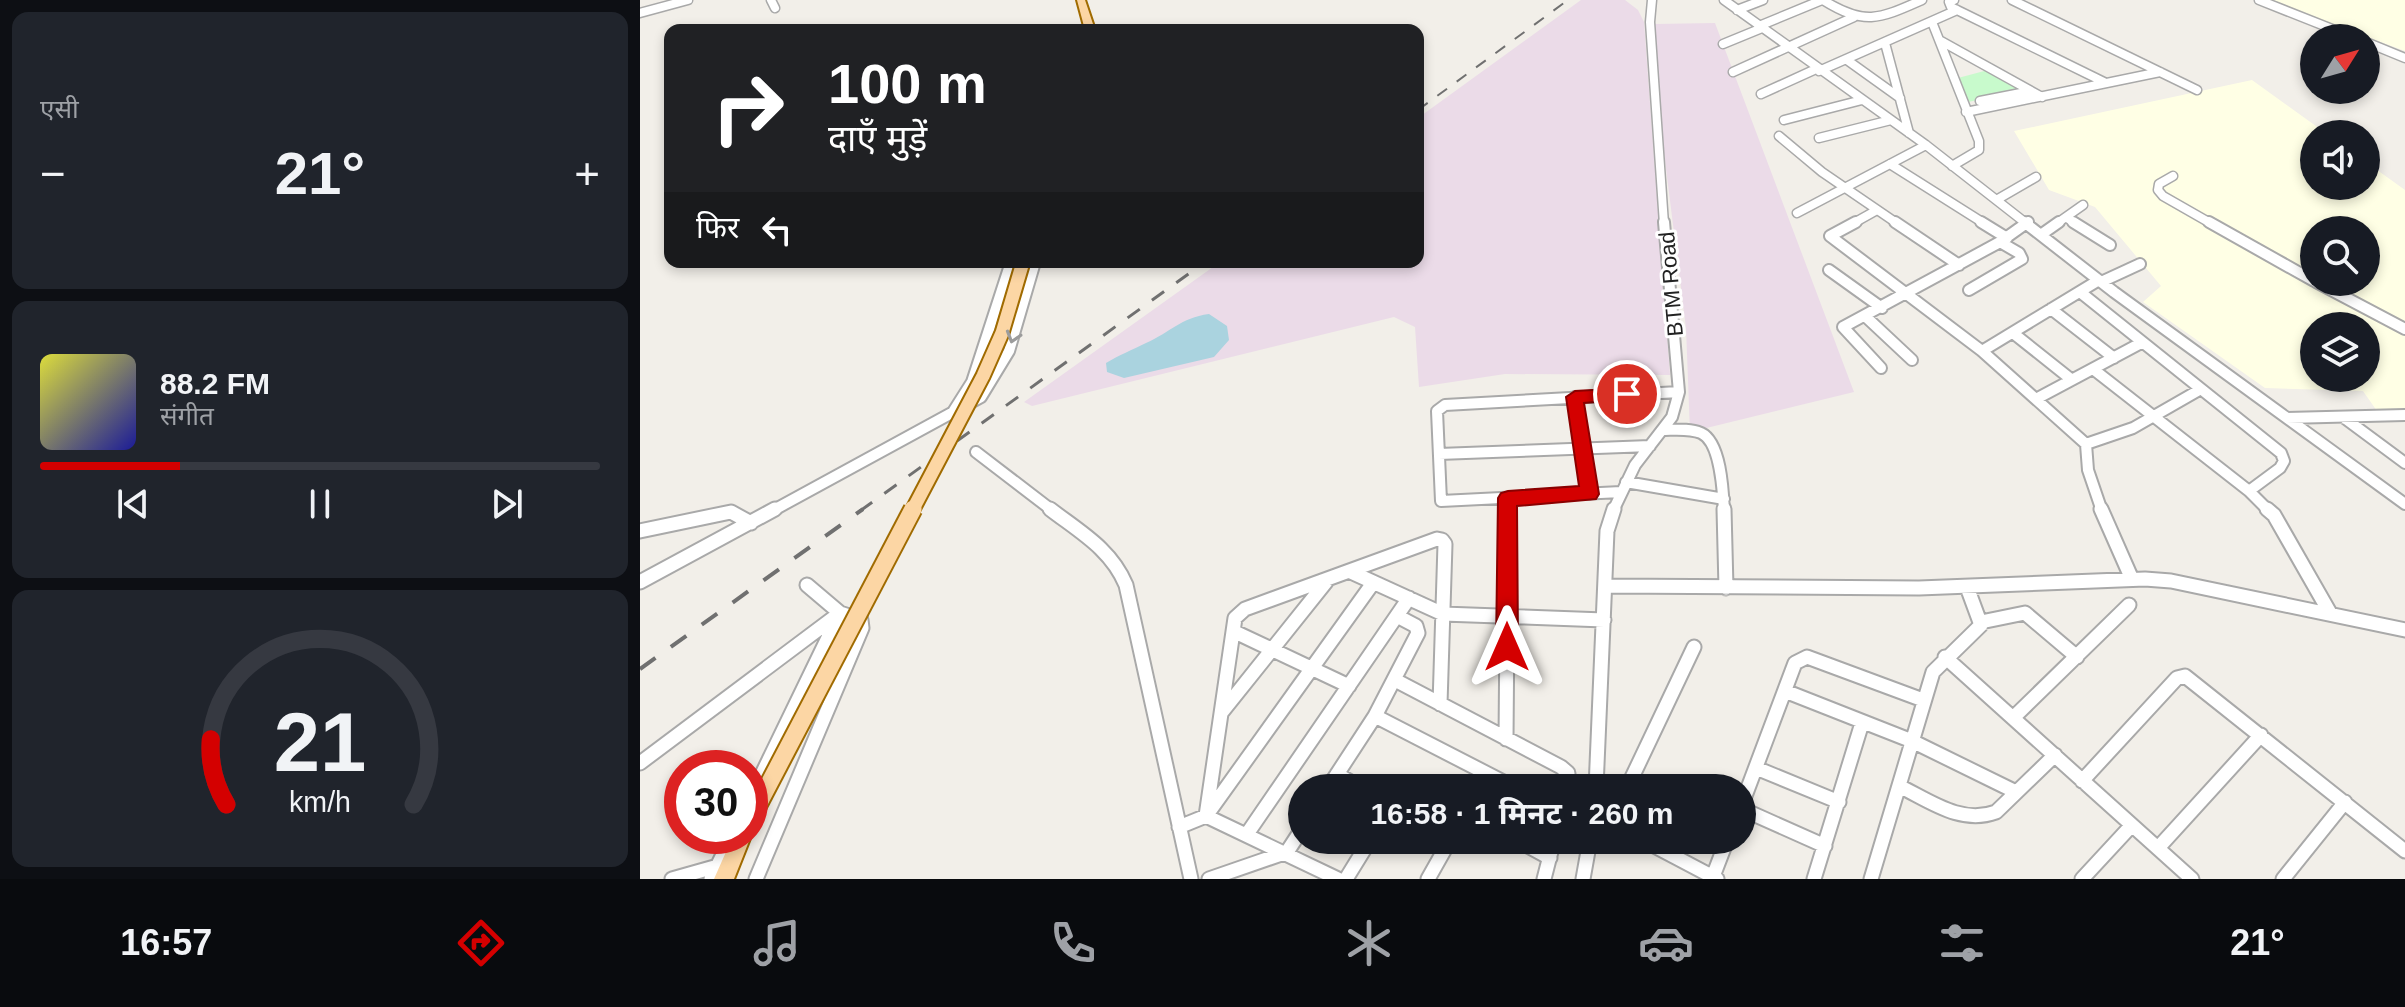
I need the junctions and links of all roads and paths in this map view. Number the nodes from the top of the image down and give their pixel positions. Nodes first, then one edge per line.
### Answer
1 (688, 0) edge
2 (1081, 0) edge
3 (1652, 0) edge
4 (1724, 0) edge
5 (1763, 0) edge
6 (1823, 0) edge
7 (1922, 0) edge
8 (1954, 0) edge
9 (2012, 0) edge
10 (2259, 0) edge
11 (658, 4) edge
12 (1737, 10) junction
13 (1957, 10) junction
14 (640, 13) edge
15 (1854, 17) junction
16 (1932, 22) junction
17 (1088, 24) edge
18 (2320, 24) edge
19 (1760, 27) junction
20 (1941, 41) junction
21 (1885, 43) junction
22 (1723, 44) dead end
23 (1788, 48) junction
24 (2380, 48) edge
25 (2405, 58) edge
26 (1847, 60) junction
27 (1818, 70) junction
28 (1733, 72) dead end
29 (2160, 72) junction
30 (2105, 83) junction
31 (2197, 90) dead end
32 (2031, 91) junction
33 (1761, 94) dead end
34 (2042, 97) junction
35 (1901, 98) junction
36 (1862, 100) junction
37 (1964, 108) junction
38 (1784, 120) dead end
39 (1891, 120) junction
40 (1909, 133) junction
41 (1779, 136) dead end
42 (1819, 138) dead end
43 (1926, 145) junction
44 (1890, 164) junction
45 (1952, 166) junction
46 (2173, 176) dead end
47 (2036, 177) dead end
48 (1846, 188) junction
49 (1998, 199) junction
50 (2083, 205) dead end
51 (1877, 210) junction
52 (1797, 213) dead end
53 (2067, 218) junction
54 (2028, 222) junction
55 (2042, 234) junction
56 (2004, 240) junction
57 (2110, 245) dead end
58 (2140, 264) dead end
59 (1959, 265) junction
60 (1009, 268) edge
61 (1021, 268) edge
62 (1033, 268) edge
63 (1829, 270) dead end
64 (2300, 274) edge
65 (2100, 281) junction
66 (1969, 290) dead end
67 (2080, 292) junction
68 (1906, 295) junction
69 (2342, 296) edge
70 (1882, 308) junction
71 (2051, 309) junction
72 (1865, 316) junction
73 (2405, 329) edge
74 (2013, 333) junction
75 (2141, 343) junction
76 (1982, 351) junction
77 (2114, 358) junction
78 (1912, 360) dead end
79 (1881, 368) dead end
80 (2093, 369) junction
81 (2072, 380) junction
82 (2201, 389) junction
83 (1679, 392) junction
84 (1575, 397) junction
85 (2036, 399) junction
86 (952, 413) junction
87 (2405, 415) edge
88 (2150, 417) junction
89 (2343, 417) junction
90 (2287, 418) junction
91 (1662, 430) junction
92 (2086, 444) junction
93 (1650, 446) junction
94 (1582, 449) junction
95 (976, 452) dead end
96 (1439, 454) junction
97 (2405, 463) edge
98 (1623, 487) junction
99 (2249, 491) junction
100 (1590, 494) junction
101 (1508, 498) junction
102 (1724, 499) junction
103 (2405, 504) edge
104 (751, 523) junction
105 (640, 531) edge
106 (1351, 572) junction
107 (2131, 577) junction
108 (1327, 581) junction
109 (640, 582) edge
110 (1373, 583) junction
111 (807, 585) dead end
112 (1605, 586) junction
113 (1967, 587) junction
114 (1726, 588) junction
115 (1409, 598) junction
116 (2129, 605) dead end
117 (840, 613) junction
118 (2330, 613) junction
119 (1443, 614) junction
120 (1397, 616) junction
121 (1507, 616) junction
122 (1604, 620) junction
123 (1981, 622) junction
124 (2405, 630) edge
125 (1235, 632) junction
126 (1694, 647) dead end
127 (1272, 650) junction
128 (1945, 657) junction
129 (2077, 657) junction
130 (1312, 668) junction
131 (1395, 680) junction
132 (1349, 686) junction
133 (1785, 691) junction
134 (1923, 700) junction
135 (1440, 704) junction
136 (1222, 713) junction
137 (1375, 716) junction
138 (2014, 717) junction
139 (1862, 723) junction
140 (2261, 735) junction
141 (1506, 739) junction
142 (1912, 741) junction
143 (2055, 755) junction
144 (768, 762) edge
145 (640, 763) edge
146 (1756, 768) junction
147 (1337, 774) edge
148 (1478, 774) edge
149 (1568, 774) edge
150 (1597, 774) edge
151 (1634, 774) edge
152 (1754, 774) edge
153 (2082, 781) junction
154 (768, 786) edge
155 (1899, 786) junction
156 (2016, 792) junction
157 (1839, 802) junction
158 (2345, 802) junction
159 (1756, 813) edge
160 (1206, 816) junction
161 (2132, 825) junction
162 (1179, 827) junction
163 (1247, 834) junction
164 (1825, 846) junction
165 (2158, 848) junction
166 (2405, 851) edge
167 (1287, 852) junction
168 (726, 854) edge
169 (731, 854) edge
170 (1361, 854) edge
171 (1443, 854) edge
172 (1543, 854) edge
173 (1551, 854) edge
174 (1587, 854) edge
175 (1669, 854) edge
176 (1722, 854) edge
177 (1550, 858) junction
178 (718, 875) edge
179 (1714, 878) edge
180 (672, 879) edge
181 (756, 879) edge
182 (1191, 879) edge
183 (1209, 879) edge
184 (1338, 879) edge
185 (1346, 879) edge
186 (1428, 879) edge
187 (1544, 879) edge
188 (1583, 879) edge
189 (1814, 879) edge
190 (1871, 879) edge
191 (2082, 879) edge
192 (2192, 879) edge
193 (2283, 879) edge

1 - 11 street
2 - 17 main road
3 - 83 street, BTM Road
4 - 12 street
5 - 12 street
6 - 15 street
6 - 19 street
7 - 15 street
8 - 13 street
9 - 29 street
10 - 18 street
11 - 14 street
12 - 19 street
13 - 16 street
13 - 30 street
15 - 23 street
16 - 20 street
16 - 21 street
19 - 22 street
19 - 23 street
20 - 32 street
20 - 37 street
21 - 26 street
21 - 35 street
23 - 27 street
23 - 28 street
24 - 25 street
26 - 27 street
26 - 35 street
27 - 33 street
27 - 36 street
29 - 30 street
29 - 31 street
30 - 34 street
32 - 34 street
32 - 37 street
34 - 37 street
35 - 40 street
36 - 38 street
36 - 39 street
37 - 45 street
39 - 40 street
39 - 42 street
40 - 43 street
41 - 48 street
43 - 44 street
43 - 45 street
44 - 48 street
44 - 56 street
45 - 49 street
46 - 64 street
47 - 49 street
48 - 51 street
48 - 52 street
49 - 54 street
50 - 53 street
51 - 59 street
51 - 68 street
53 - 55 street
53 - 57 street
54 - 55 street
54 - 56 street
55 - 65 street
56 - 59 street
56 - 66 street
58 - 65 street
59 - 68 street
60 - 86 street
61 - 154 main road, bridge
62 -> 86 street
63 - 70 street
65 - 67 street
65 - 90 street
67 - 71 street
67 - 75 street
68 - 70 street
68 - 76 street
69 - 73 street
70 - 72 street
71 - 74 street
71 - 77 street
72 - 78 street
72 - 79 street
74 - 76 street
74 - 81 street
75 - 77 street
75 - 82 street
76 - 85 street
77 - 80 street
80 - 81 street
80 - 88 street
81 - 85 street
82 - 88 street
82 - 99 street
83 - 84 street
83 - 91 street, BTM Road
84 - 94 street
84 - 96 street
85 - 92 street
86 - 104 street
87 - 89 street
88 - 92 street
88 - 99 street
89 - 90 street
89 - 97 street
90 - 103 street
91 - 93 street, BTM Road
91 - 102 street
92 - 107 street
93 - 94 street
93 - 98 street, BTM Road
94 - 96 street
94 - 100 street
95 - 162 street
96 - 101 street
98 - 100 street
98 - 102 street
98 - 112 street, BTM Road
99 - 118 street
100 - 101 street
101 - 121 street
102 - 114 street
104 - 105 street
104 - 109 street
106 - 108 street
106 - 110 street
106 - 119 street
107 - 113 street
107 - 118 street
108 - 125 street
108 - 127 street
110 - 115 street
110 - 130 street
111 - 117 street
112 - 114 street
112 - 122 street, BTM Road
113 - 114 street
113 - 123 street
115 - 119 street
115 - 120 street
116 - 129 street
117 - 144 street
117 - 145 street
117 - 181 street
118 - 124 street
119 - 121 street
119 - 135 street
120 - 131 street
120 - 132 street
121 - 122 street
121 - 141 street
122 - 150 street, BTM Road
123 - 128 street
123 - 129 street
125 - 127 street
125 - 136 street
126 - 151 street
127 - 130 street
127 - 136 street
128 - 134 street
128 - 138 street
129 - 138 street
130 - 132 street
130 - 160 street
131 - 135 street
131 - 137 street
132 - 163 street
133 - 134 street
133 - 139 street
133 - 146 street
134 - 142 street
135 - 141 street
136 - 160 street
137 - 147 street
137 - 148 street
138 - 143 street
139 - 142 street
139 - 157 street
140 - 153 street
140 - 158 street
140 - 165 street
141 - 149 street
142 - 155 street
142 - 156 street
143 - 153 street
143 - 156 street
146 - 152 street
146 - 157 street
153 - 161 street
155 - 156 street
155 - 190 street
157 - 164 street
158 - 166 street
158 - 193 street
159 - 164 street
160 - 162 street
160 - 163 street
161 - 165 street
161 - 191 street
162 - 182 street
163 - 167 street
164 - 189 street
165 - 192 street
167 - 183 street
167 - 184 street
168 - 178 street
169 - 178 main road
170 - 185 street
171 - 186 street
172 - 177 street
173 - 177 street
174 - 188 street
175 - 179 street
176 - 179 street
177 - 187 street
178 - 180 street

